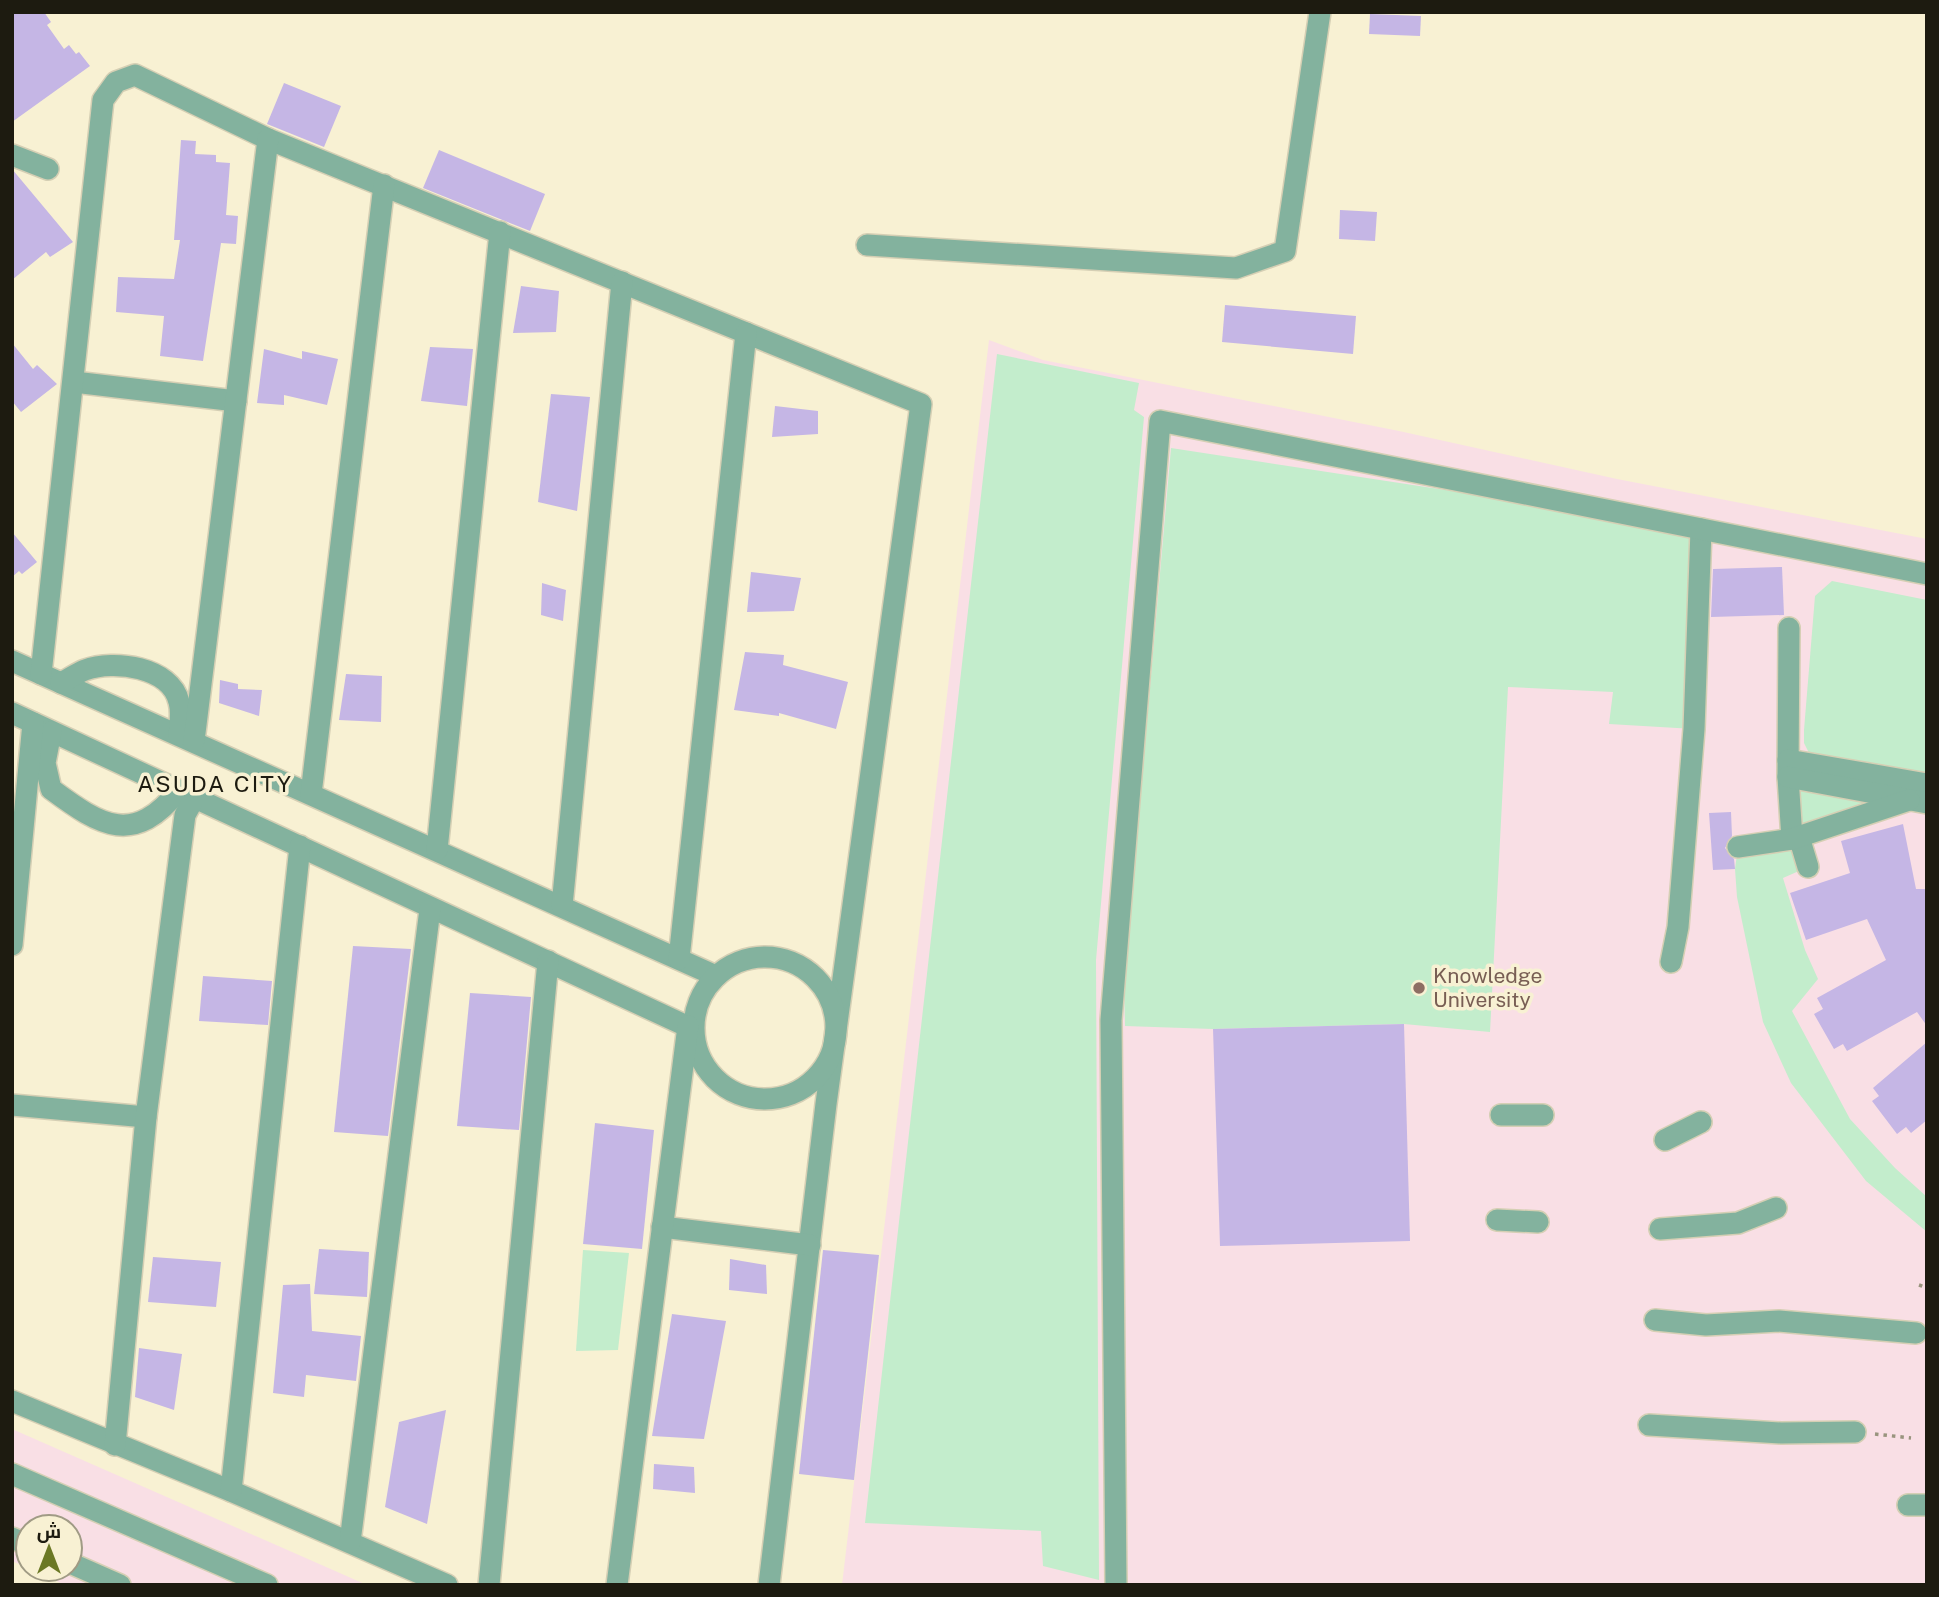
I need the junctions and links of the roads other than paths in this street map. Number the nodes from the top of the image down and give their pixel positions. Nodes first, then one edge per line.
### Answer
1 (1320, 12) edge
2 (268, 139) junction
3 (12, 155) edge
4 (48, 169) dead end
5 (384, 185) junction
6 (500, 232) junction
7 (867, 245) dead end
8 (622, 282) junction
9 (746, 333) junction
10 (74, 382) junction
11 (236, 401) junction
12 (1701, 529) junction
13 (1927, 574) edge
14 (1789, 628) dead end
15 (12, 661) edge
16 (41, 674) junction
17 (61, 683) junction
18 (12, 713) edge
19 (42, 727) junction
20 (186, 738) junction
21 (1788, 769) junction
22 (1927, 784) edge
23 (187, 793) junction
24 (311, 794) junction
25 (1918, 802) edge
26 (1796, 838) junction
27 (300, 846) junction
28 (1738, 847) dead end
29 (437, 850) junction
30 (1808, 867) dead end
31 (562, 906) junction
32 (430, 909) junction
33 (12, 946) edge
34 (679, 959) junction
35 (548, 961) junction
36 (1671, 962) dead end
37 (716, 976) junction
38 (690, 1028) junction
39 (834, 1045) junction
40 (12, 1105) edge
41 (1501, 1115) dead end
42 (1543, 1115) dead end
43 (146, 1117) junction
44 (1700, 1122) dead end
45 (1665, 1140) dead end
46 (1776, 1208) dead end
47 (1497, 1220) dead end
48 (1538, 1222) dead end
49 (662, 1227) junction
50 (1660, 1230) dead end
51 (810, 1245) junction
52 (1655, 1320) dead end
53 (1916, 1333) dead end
54 (12, 1401) edge
55 (1649, 1425) dead end
56 (1855, 1432) road end
57 (115, 1445) junction
58 (12, 1474) edge
59 (231, 1491) junction
60 (350, 1542) junction
61 (84, 1569) edge
62 (120, 1585) edge
63 (267, 1585) edge
64 (447, 1585) edge
65 (489, 1585) edge
66 (617, 1585) edge
67 (769, 1585) edge
68 (1116, 1585) edge

1 - 7 street
2 - 5 street
2 - 10 street
2 - 11 street
3 - 4 street
5 - 6 street
5 - 24 street
6 - 8 street
6 - 29 street
8 - 9 street
8 - 31 street
9 - 34 street
9 - 39 street
10 - 11 street
10 - 16 street
11 - 20 street
12 - 13 street
12 - 36 street
12 - 68 street
14 - 21 street
15 - 16 street
16 - 17 street
17 - 20 street
17 - 20 street
18 - 19 street
19 - 23 street
19 - 23 street
19 - 33 street
20 - 24 street
21 - 22 street
21 - 25 street
21 - 26 street
23 - 27 street
23 - 43 street
24 - 29 street
25 - 26 street
26 - 28 street
26 - 30 street
27 - 32 street
27 - 59 street
29 - 31 street
31 - 34 street
32 - 35 street
32 - 60 street
34 - 37 street
35 - 38 street
35 - 65 street
37 - 38 street
37 - 39 street
38 - 39 street
38 - 49 street
39 - 51 street
40 - 43 street
41 - 42 street
43 - 57 street
44 - 45 street
46 - 50 street
47 - 48 street
49 - 51 street
49 - 66 street
51 - 67 street
52 - 53 street
54 - 57 street
55 - 56 street
57 - 59 street
58 - 63 street
59 - 60 street
60 - 64 street
61 - 62 street

